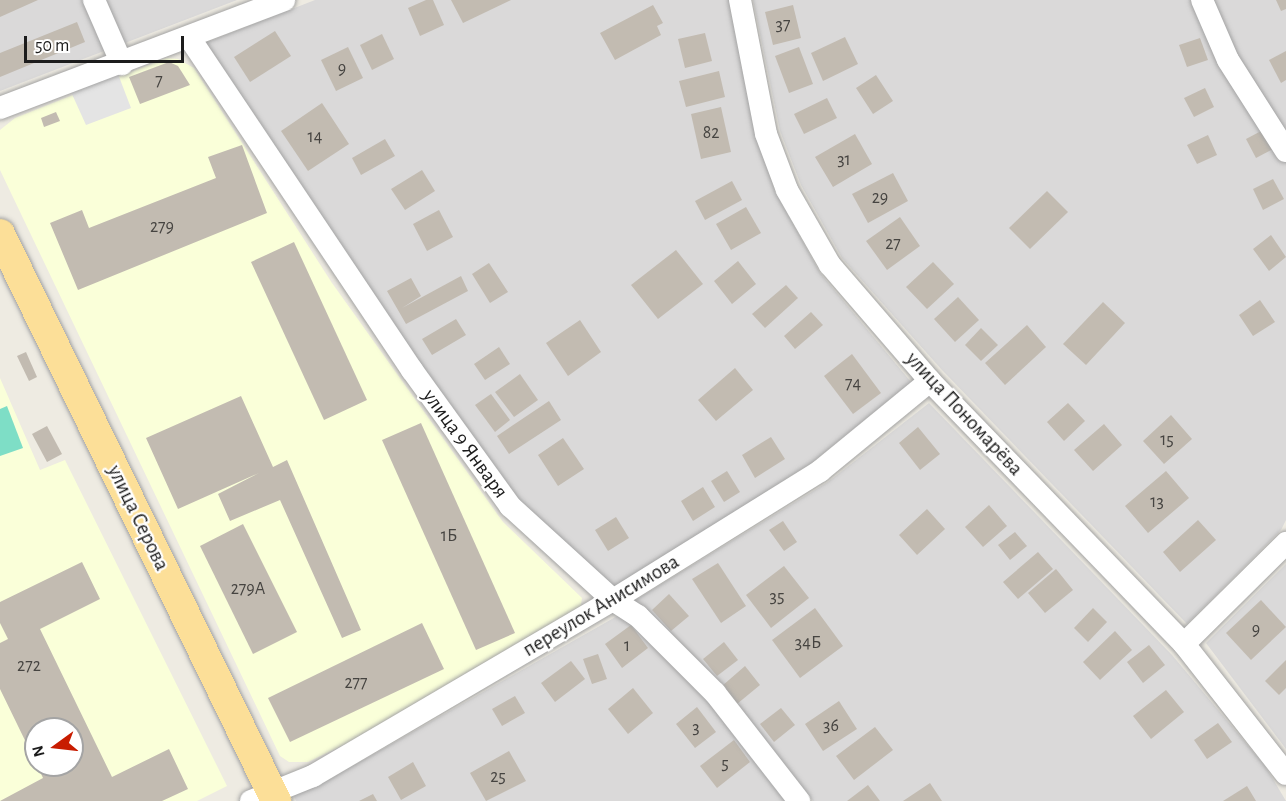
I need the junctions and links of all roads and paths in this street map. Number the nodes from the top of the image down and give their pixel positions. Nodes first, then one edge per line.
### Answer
1 (94, 0) edge
2 (284, 0) edge
3 (740, 0) edge
4 (1202, 0) edge
5 (189, 37) junction
6 (122, 64) junction
7 (0, 108) edge
8 (1286, 152) edge
9 (0, 234) edge
10 (930, 381) junction
11 (1286, 543) edge
12 (613, 600) junction
13 (1184, 644) junction
14 (1286, 774) edge
15 (266, 798) edge
16 (799, 801) edge

1 - 6 street
2 - 5 street
3 - 10 street, улица Пономарёва
4 - 8 street
5 - 6 street
5 - 12 street, улица 9 Января
6 - 7 street
9 - 15 main road, улица Серова
10 - 12 street, переулок Анисимова
10 - 13 street, улица Пономарёва
11 - 13 street
12 - 15 street, переулок Анисимова
12 - 16 street, улица 9 Января
13 - 14 street, улица Пономарёва

